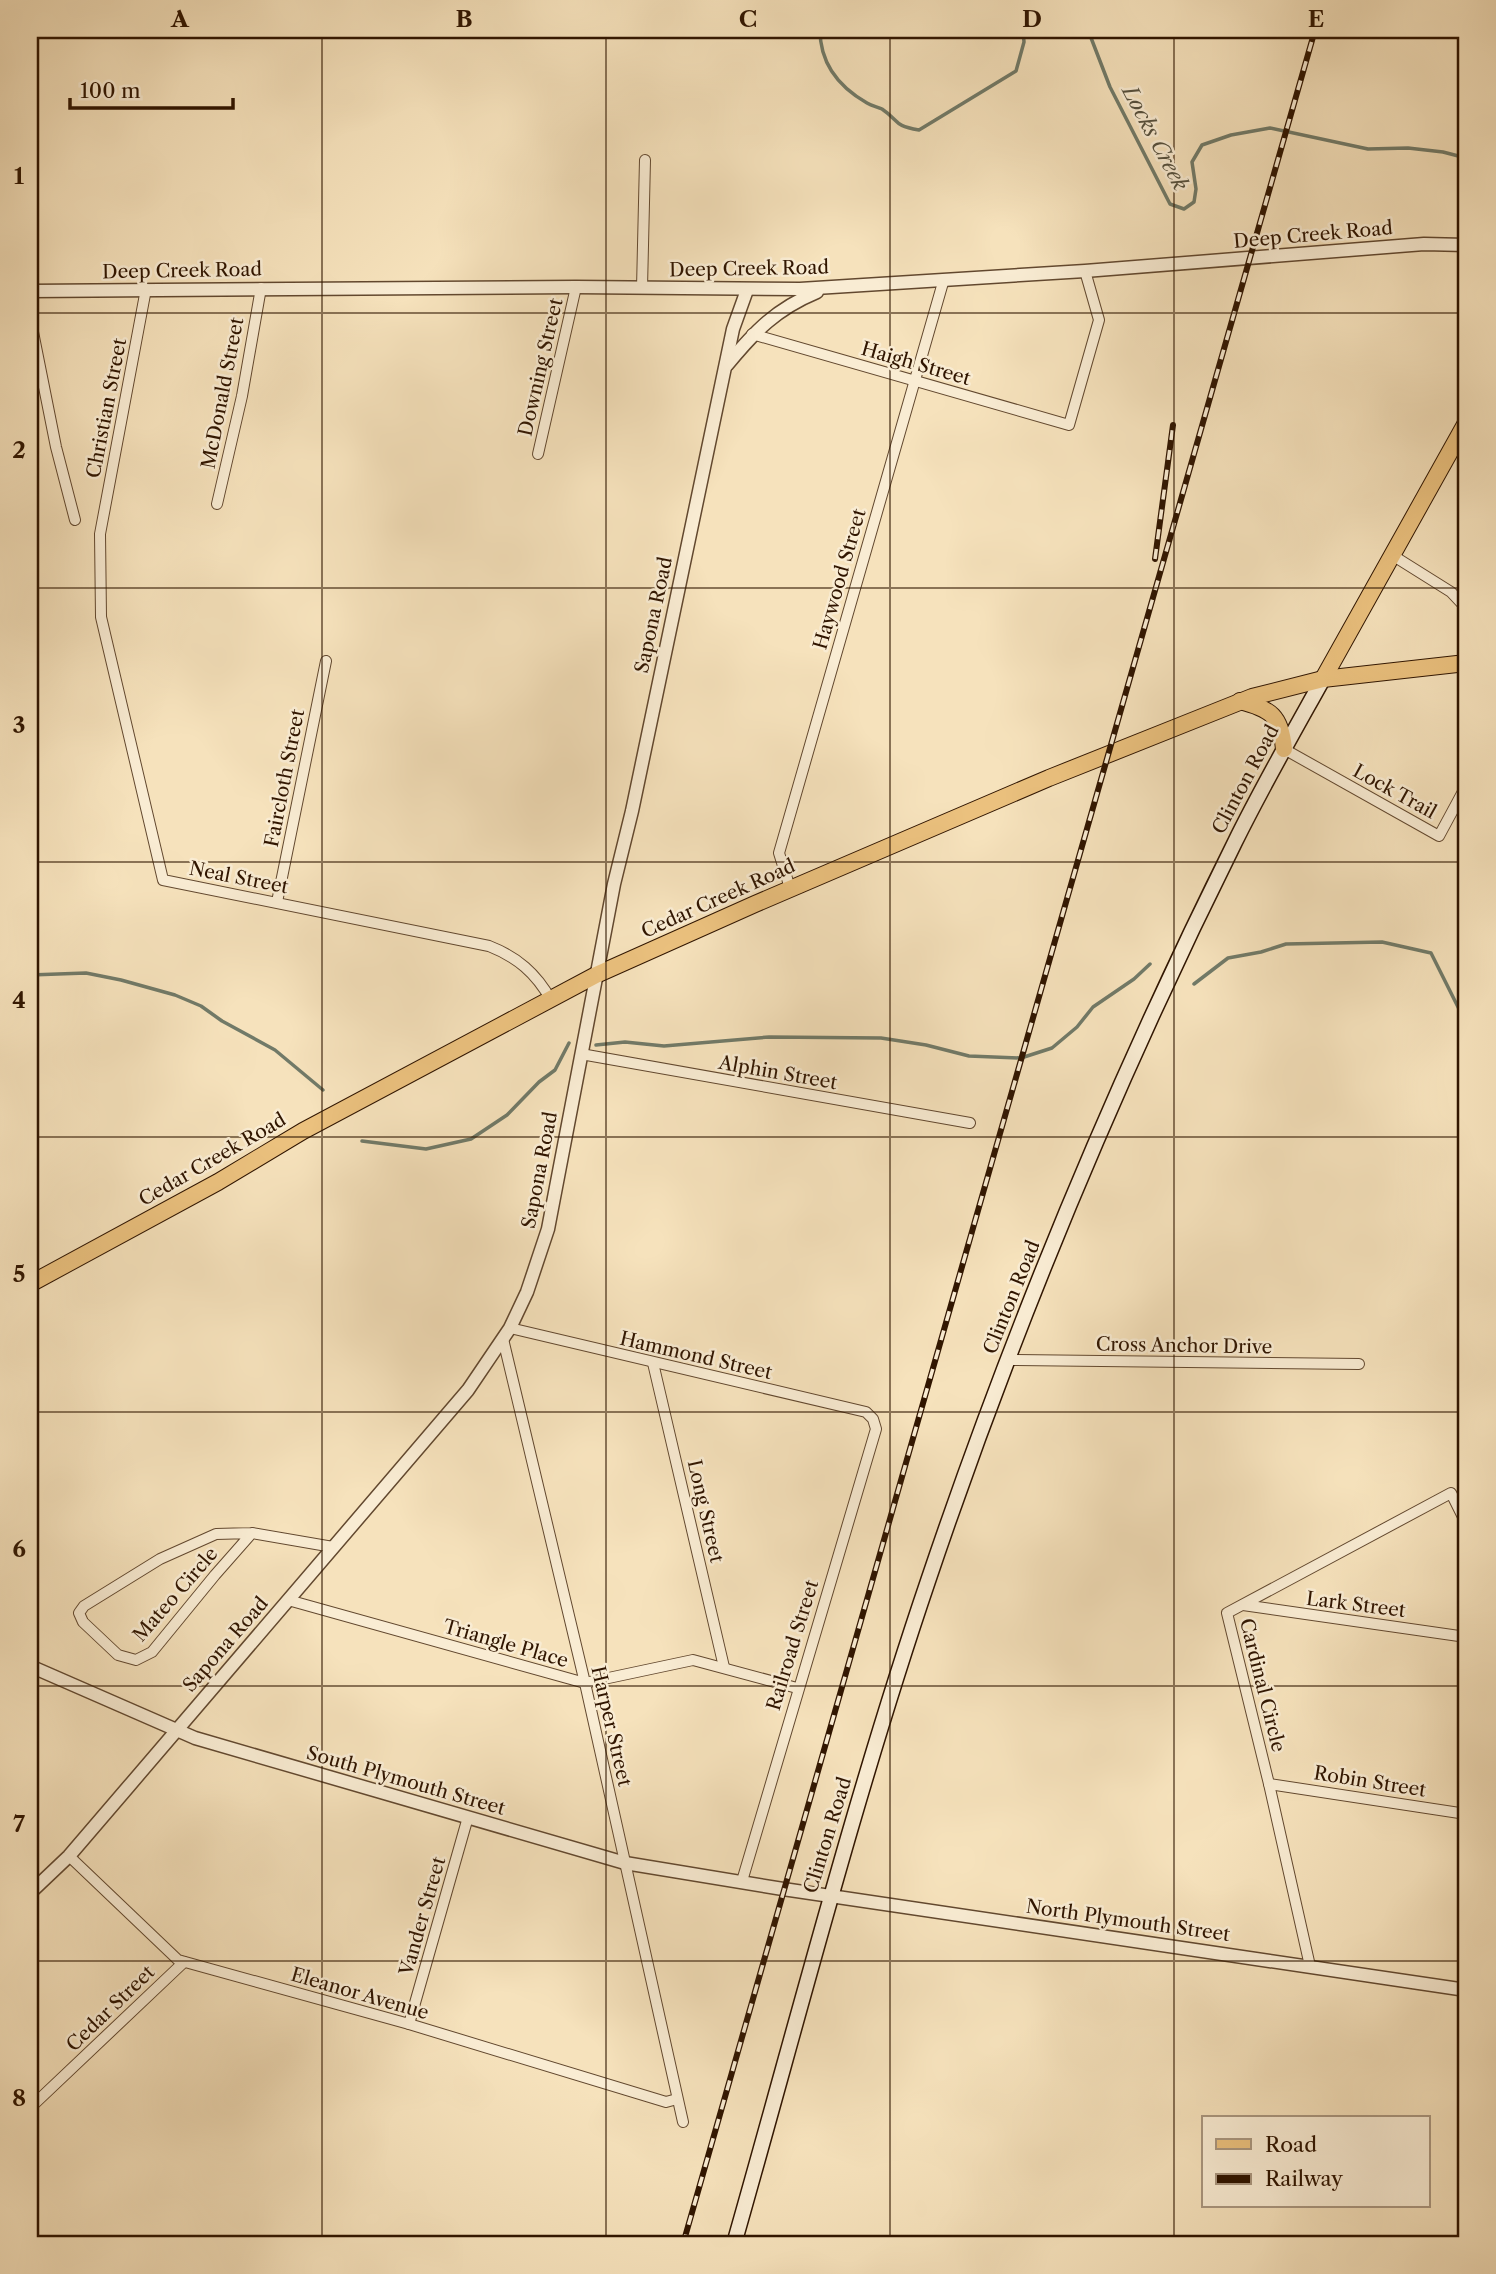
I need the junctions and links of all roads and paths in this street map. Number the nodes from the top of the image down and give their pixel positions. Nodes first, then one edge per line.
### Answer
1 (645, 160) dead end
2 (1466, 245) edge
3 (1085, 271) junction
4 (944, 279) junction
5 (576, 287) junction
6 (830, 287) junction
7 (261, 288) junction
8 (642, 288) junction
9 (146, 289) junction
10 (747, 290) junction
11 (30, 291) edge
12 (30, 317) edge
13 (752, 334) junction
14 (724, 368) junction
15 (916, 382) junction
16 (1466, 423) edge
17 (538, 454) dead end
18 (217, 504) dead end
19 (75, 520) dead end
20 (100, 534) joint
21 (1392, 555) junction
22 (1466, 608) edge
23 (326, 661) dead end
24 (1466, 663) edge
25 (1323, 679) junction
26 (1240, 701) junction
27 (1284, 749) junction
28 (1466, 786) edge
29 (790, 888) junction
30 (277, 902) junction
31 (596, 975) junction
32 (551, 1000) junction
33 (581, 1054) junction
34 (970, 1123) dead end
35 (30, 1283) edge
36 (507, 1333) junction
37 (1008, 1360) junction
38 (653, 1363) junction
39 (1359, 1364) dead end
40 (873, 1419) joint
41 (1466, 1523) edge
42 (252, 1533) junction
43 (333, 1547) junction
44 (288, 1600) junction
45 (1242, 1605) junction
46 (1466, 1637) edge
47 (30, 1667) edge
48 (724, 1667) junction
49 (584, 1683) junction
50 (797, 1688) junction
51 (176, 1731) junction
52 (1269, 1784) junction
53 (1466, 1814) edge
54 (468, 1817) junction
55 (69, 1856) junction
56 (625, 1863) junction
57 (742, 1881) junction
58 (783, 1889) joint
59 (30, 1893) edge
60 (831, 1895) junction
61 (184, 1962) junction
62 (1310, 1966) junction
63 (1466, 1990) edge
64 (409, 2024) junction
65 (677, 2099) junction
66 (30, 2108) edge
67 (682, 2122) dead end
68 (734, 2244) edge

1 - 8 street
2 - 3 street, Deep Creek Road
3 - 4 street, Deep Creek Road
3 - 15 street, Haigh Street
4 - 6 street, Deep Creek Road
4 - 15 street, Haywood Street
5 - 7 street, Deep Creek Road
5 - 8 street, Deep Creek Road
5 - 17 street, Downing Street
6 - 10 street, Deep Creek Road
6 - 13 street
7 - 9 street, Deep Creek Road
7 - 18 street, McDonald Street
8 - 10 street, Deep Creek Road
9 - 11 street, Deep Creek Road
9 - 20 street, Christian Street
10 - 14 street, Sapona Road
12 - 19 street
13 - 14 street
13 - 15 street, Haigh Street
14 - 31 street, Sapona Road
15 - 29 street, Haywood Street
16 - 21 main road, Clinton Road
20 - 30 street, Neal Street
21 - 22 street
21 - 25 main road, Clinton Road
23 - 30 street, Faircloth Street
24 - 25 main road, Cedar Creek Road
25 - 26 main road, Cedar Creek Road
25 - 27 main road, Clinton Road
26 - 27 main road
26 - 29 main road, Cedar Creek Road
27 - 28 street, Lock Trail
27 - 37 main road, Clinton Road
29 - 31 main road, Cedar Creek Road
30 - 32 street, Neal Street
31 - 32 main road, Cedar Creek Road
31 - 33 street, Sapona Road
32 - 35 main road, Cedar Creek Road
33 - 34 street, Alphin Street
33 - 36 street, Sapona Road
36 - 38 street, Hammond Street
36 - 43 street, Sapona Road
36 - 49 street, Harper Street
37 - 39 street, Cross Anchor Drive
37 - 60 main road, Clinton Road
38 - 40 street, Hammond Street
38 - 48 street, Long Street
40 - 50 street, Railroad Street
41 - 45 street, Cardinal Circle
42 - 42 street, Mateo Circle
42 - 43 street, Mateo Circle
43 - 44 street, Sapona Road
44 - 49 street, Triangle Place
44 - 51 street, Sapona Road
45 - 46 street, Lark Street
45 - 52 street, Cardinal Circle
47 - 51 street, South Plymouth Street
48 - 49 street, Triangle Place
48 - 50 street, Triangle Place
49 - 56 street, Harper Street
50 - 57 street, Railroad Street
51 - 54 street, South Plymouth Street
51 - 55 street, Sapona Road
52 - 53 street, Robin Street
52 - 62 street, Cardinal Circle
54 - 56 street, South Plymouth Street
54 - 64 street, Vander Street
55 - 59 street, Sapona Road
55 - 61 street, Eleanor Avenue
56 - 57 street, South Plymouth Street
56 - 65 street, Harper Street
57 - 58 street, South Plymouth Street
58 - 60 street, North Plymouth Street
60 - 62 street, North Plymouth Street
60 - 68 main road, Clinton Road
61 - 64 street, Eleanor Avenue
61 - 66 street, Cedar Street
62 - 63 street, North Plymouth Street
64 - 65 street, Eleanor Avenue
65 - 67 street, Harper Street

